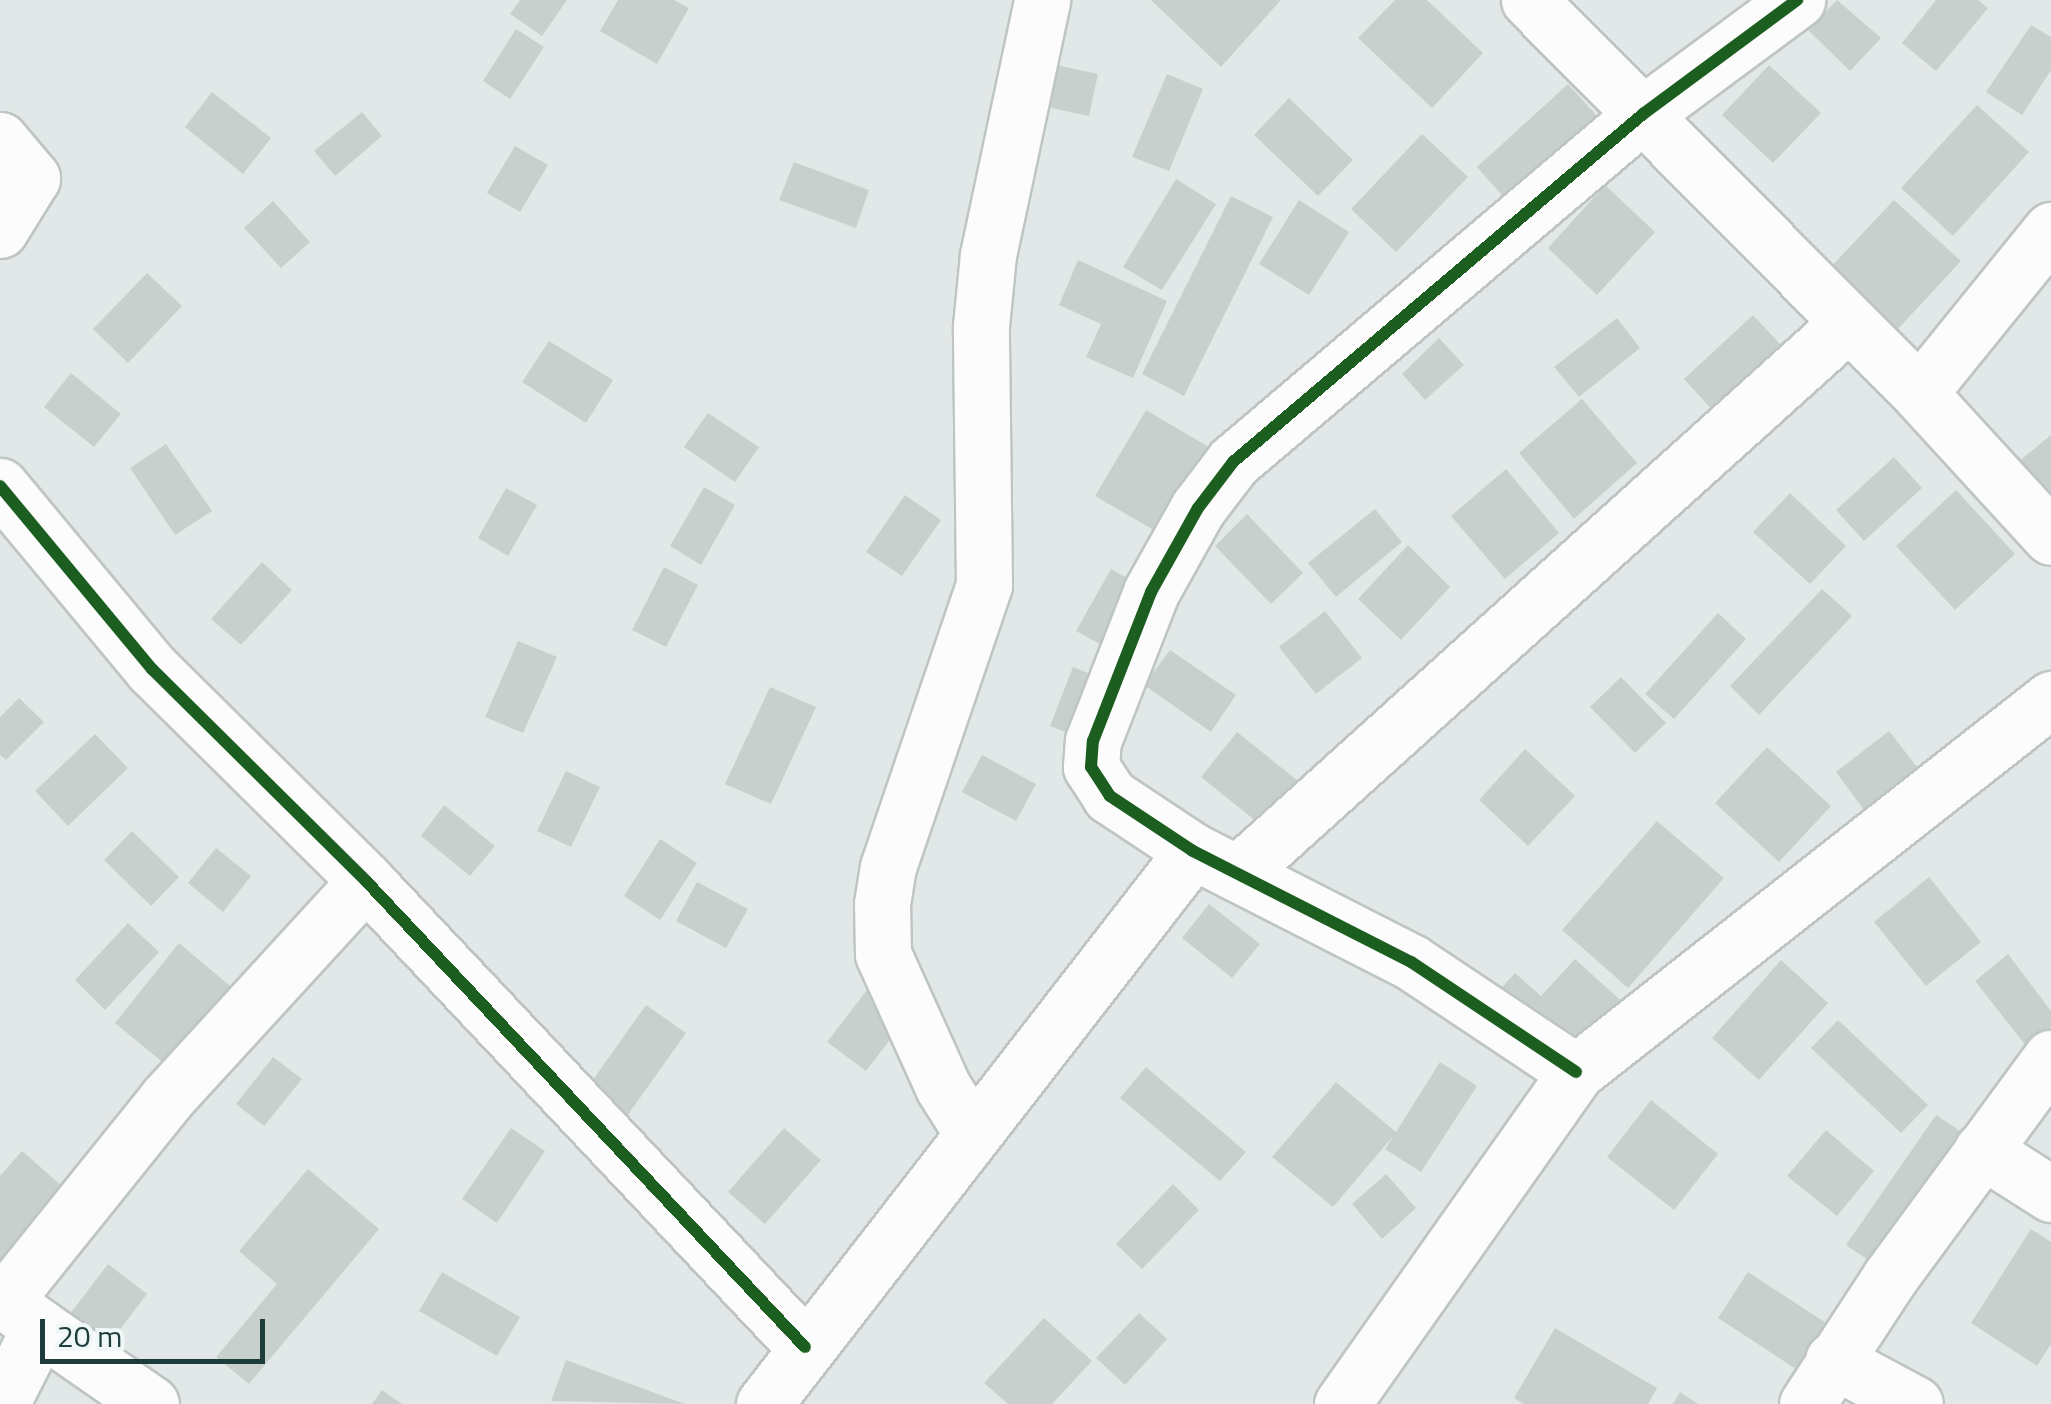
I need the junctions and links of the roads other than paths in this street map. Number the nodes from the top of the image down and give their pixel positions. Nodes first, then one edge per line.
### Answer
1 (1042, 0) edge
2 (1529, 0) edge
3 (1796, 0) edge
4 (1643, 114) junction
5 (0, 140) edge
6 (0, 230) edge
7 (2051, 230) edge
8 (1848, 323) junction
9 (1919, 393) junction
10 (0, 486) edge
11 (2051, 537) edge
12 (2051, 699) edge
13 (1215, 862) junction
14 (366, 880) junction
15 (2051, 1058) edge
16 (1576, 1072) junction
17 (972, 1133) junction
18 (1982, 1150) junction
19 (2051, 1194) edge
20 (15, 1308) edge
21 (805, 1346) junction
22 (1820, 1382) edge
23 (1, 1404) edge
24 (151, 1404) edge
25 (764, 1404) edge
26 (1342, 1404) edge
27 (1915, 1404) edge

1 - 17 street
2 - 4 street
3 - 4 street
4 - 8 street
4 - 13 street
5 - 6 street
7 - 9 street
8 - 9 street
8 - 13 street
9 - 11 street
10 - 14 street
12 - 16 street
13 - 16 street
13 - 17 street
14 - 20 street
14 - 21 street
15 - 18 street
16 - 26 street
17 - 21 street
18 - 19 street
18 - 22 street
20 - 23 street
20 - 24 street
21 - 25 street
22 - 27 street

